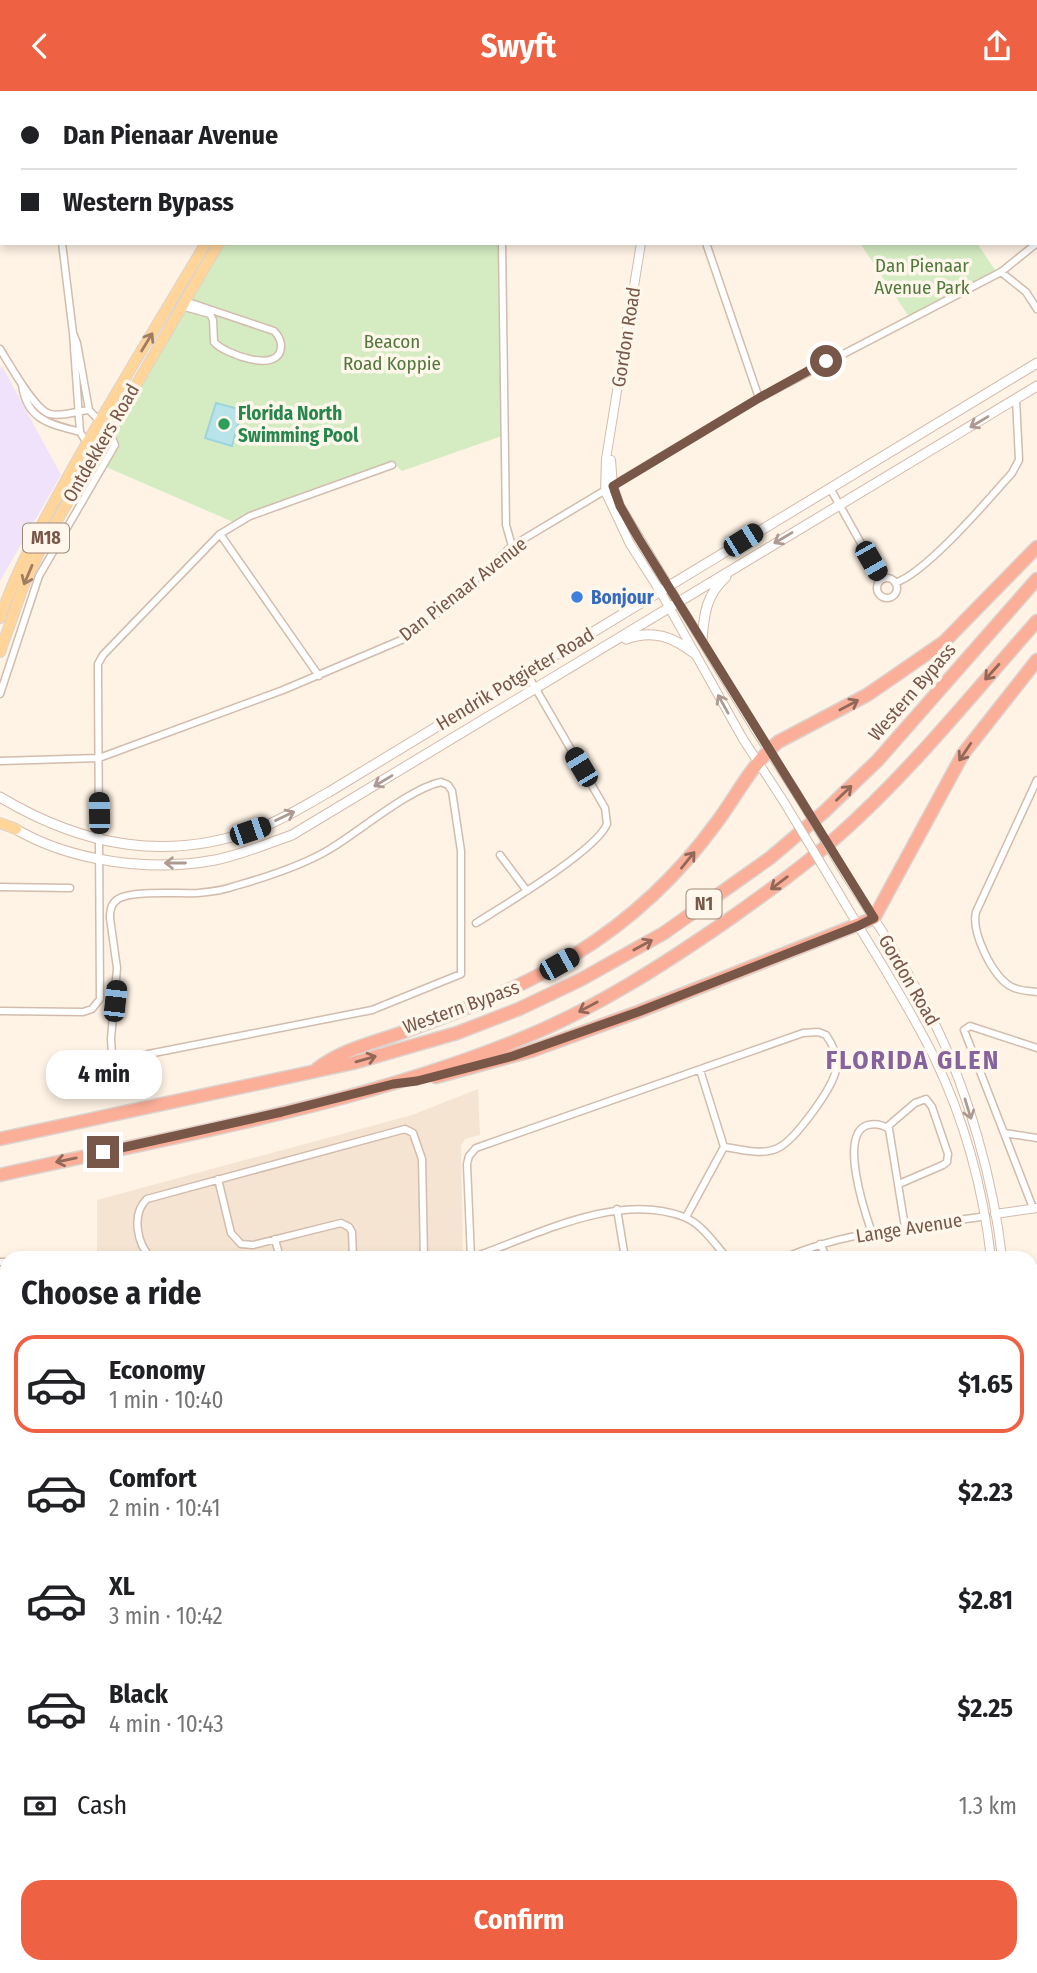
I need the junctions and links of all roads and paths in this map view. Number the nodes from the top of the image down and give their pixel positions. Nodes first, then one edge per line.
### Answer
1 (62, 245) edge
2 (205, 245) edge
3 (218, 245) edge
4 (502, 245) edge
5 (641, 245) edge
6 (707, 245) edge
7 (1035, 245) edge
8 (1001, 272) junction
9 (183, 303) junction
10 (1037, 309) edge
11 (73, 333) junction
12 (0, 349) edge
13 (1037, 363) edge
14 (22, 385) junction
15 (1037, 386) edge
16 (759, 398) junction
17 (1016, 399) junction
18 (89, 410) junction
19 (78, 411) junction
20 (100, 420) junction
21 (109, 431) junction
22 (80, 432) junction
23 (87, 443) junction
24 (97, 450) junction
25 (392, 465) dead end
26 (609, 488) junction
27 (830, 488) junction
28 (839, 506) junction
29 (220, 534) junction
30 (512, 546) junction
31 (1037, 547) edge
32 (749, 558) junction
33 (881, 579) junction
34 (1037, 579) edge
35 (895, 583) junction
36 (665, 589) junction
37 (674, 604) junction
38 (0, 618) edge
39 (1037, 621) edge
40 (702, 640) junction
41 (0, 652) edge
42 (597, 653) junction
43 (695, 654) junction
44 (1037, 660) edge
45 (526, 673) junction
46 (319, 675) junction
47 (535, 689) junction
48 (0, 694) edge
49 (768, 750) junction
50 (99, 758) junction
51 (0, 761) edge
52 (757, 763) junction
53 (1037, 780) edge
54 (0, 797) edge
55 (0, 821) edge
56 (16, 829) joint
57 (100, 840) junction
58 (500, 855) dead end
59 (100, 859) junction
60 (0, 887) edge
61 (70, 888) dead end
62 (527, 891) junction
63 (874, 918) junction
64 (476, 923) dead end
65 (858, 926) junction
66 (100, 968) junction
67 (117, 968) junction
68 (1037, 992) edge
69 (0, 1011) edge
70 (1037, 1048) edge
71 (700, 1070) junction
72 (314, 1071) junction
73 (393, 1084) junction
74 (887, 1127) junction
75 (1004, 1133) junction
76 (1037, 1138) edge
77 (0, 1139) edge
78 (724, 1147) junction
79 (0, 1175) edge
80 (218, 1179) junction
81 (899, 1184) junction
82 (1035, 1208) edge
83 (617, 1209) junction
84 (997, 1214) junction
85 (986, 1216) junction
86 (686, 1217) junction
87 (905, 1227) junction
88 (872, 1233) junction
89 (275, 1239) junction
90 (820, 1244) junction
91 (145, 1251) edge
92 (278, 1251) edge
93 (353, 1251) edge
94 (424, 1251) edge
95 (471, 1251) edge
96 (491, 1251) edge
97 (624, 1251) edge
98 (721, 1251) edge
99 (802, 1251) edge
100 (824, 1251) edge
101 (990, 1251) edge
102 (1001, 1251) edge

1 - 11 street
20 -> 2 main road, Ontdekkers Road / M18
3 - 9 main road, Ontdekkers Road / M18
4 - 30 street
5 - 26 street, Gordon Road
6 - 16 street
7 - 8 street, Dan Pienaar Avenue
8 - 10 street
8 - 16 street, Dan Pienaar Avenue
9 - 9 street
9 - 21 main road, Ontdekkers Road / M18
11 - 18 street
11 - 19 street
12 - 14 street
13 - 27 main road, Hendrik Potgieter Road
14 - 19 street
14 - 22 street
15 - 17 main road, Hendrik Potgieter Road
16 - 26 street, Dan Pienaar Avenue
17 -> 28 main road, Hendrik Potgieter Road
17 - 35 street
18 - 19 street
18 - 20 street
19 - 22 street
20 - 21 street
20 - 23 main road, Ontdekkers Road / M18
21 - 24 main road, Ontdekkers Road / M18
21 - 48 street
22 - 23 street
23 - 24 street
23 - 38 main road, Ontdekkers Road / M18
24 -> 41 main road, Ontdekkers Road / M18
25 - 29 street
26 - 30 street, Dan Pienaar Avenue
26 - 36 street, Gordon Road
27 - 28 street
27 - 36 main road, Hendrik Potgieter Road
28 -> 32 main road, Hendrik Potgieter Road
28 - 33 street
29 - 46 street
29 - 50 street
30 - 46 street, Dan Pienaar Avenue
49 -> 31 highway
32 - 37 main road, Hendrik Potgieter Road
32 - 40 main road
33 - 35 street
33 - 35 street
72 -> 34 highway, Western Bypass / N1
36 - 37 street, Gordon Road
36 - 45 main road, Hendrik Potgieter Road
37 - 40 street, Gordon Road
37 - 42 main road, Hendrik Potgieter Road
37 - 43 street, Gordon Road
39 -> 73 highway, N1
40 - 49 street, Gordon Road
42 - 43 main road
42 - 47 main road, Hendrik Potgieter Road
52 -> 43 street, Gordon Road
44 -> 63 highway
45 - 47 street
57 -> 45 main road, Hendrik Potgieter Road
46 - 50 street, Dan Pienaar Avenue
47 -> 59 main road, Hendrik Potgieter Road
47 - 62 street
49 - 52 highway
49 - 63 street, Gordon Road, bridge
50 - 51 street, Dan Pienaar Avenue
50 - 57 street
52 - 65 street, Gordon Road, bridge
72 -> 52 highway
53 - 68 street
54 - 57 main road, Hendrik Potgieter Road
55 - 56 main road
56 - 59 main road, Hendrik Potgieter Road
57 - 59 street
58 - 62 street
59 - 66 street
60 - 61 street
62 - 64 street
63 - 65 highway
63 -> 84 street, Gordon Road
65 - 73 highway
65 - 85 street, Gordon Road
66 - 67 street
66 - 69 street
67 - 67 street
70 - 75 street
71 - 78 street
71 - 78 street
71 - 95 street
72 - 77 highway, Western Bypass / N1
73 -> 79 highway, N1
74 - 81 street
74 - 81 street
74 - 88 street
75 - 76 street
75 - 82 street
78 - 86 street
80 - 89 street
80 - 91 street
80 - 94 street
81 - 87 street
82 - 84 street, Lange Avenue
83 - 86 street
83 - 96 street
83 - 97 street
84 - 85 street, Lange Avenue
84 - 102 street, Gordon Road
85 - 87 street, Lange Avenue
85 - 101 street, Gordon Road
86 - 98 street
87 - 88 street, Lange Avenue
88 - 90 street, Lange Avenue
89 - 92 street
89 - 93 street
90 - 99 street, Lange Avenue
90 - 100 street

